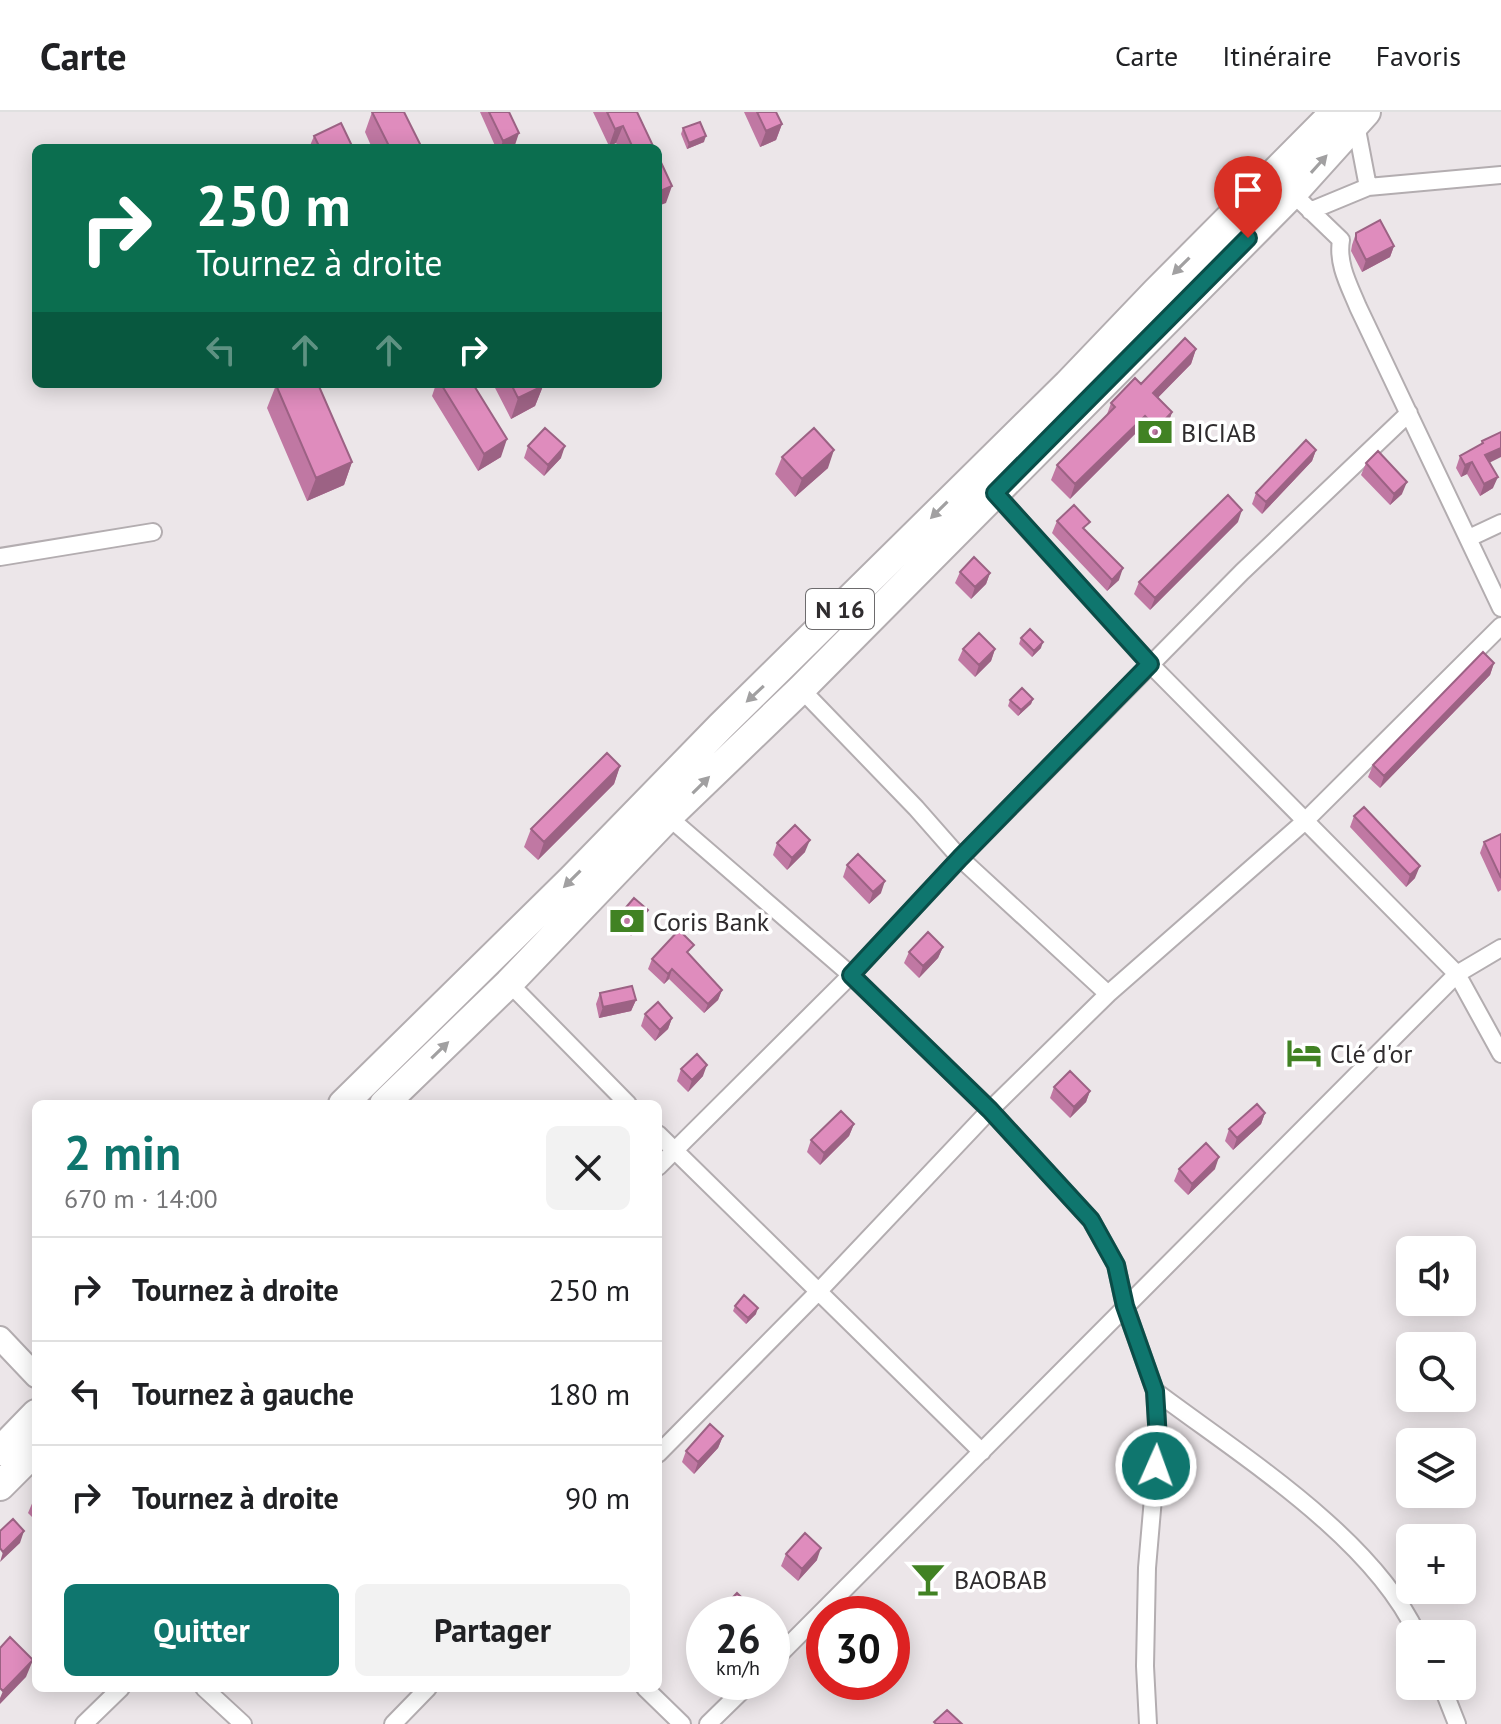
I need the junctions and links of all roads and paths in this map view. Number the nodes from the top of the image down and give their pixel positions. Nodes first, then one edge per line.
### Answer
1 (1352, 114) edge
2 (1501, 175) edge
3 (1368, 187) junction
4 (1292, 193) junction
5 (1409, 413) junction
6 (985, 484) junction
7 (1501, 523) edge
8 (153, 532) dead end
9 (1469, 538) junction
10 (0, 557) edge
11 (1501, 608) edge
12 (1501, 626) edge
13 (1150, 664) junction
14 (801, 689) junction
15 (658, 808) junction
16 (1304, 822) junction
17 (960, 858) junction
18 (1501, 948) edge
19 (1457, 974) junction
20 (851, 975) junction
21 (509, 983) junction
22 (1108, 994) junction
23 (1501, 1054) edge
24 (347, 1100) edge
25 (388, 1100) edge
26 (624, 1100) edge
27 (990, 1110) junction
28 (662, 1138) edge
29 (674, 1151) junction
30 (662, 1163) edge
31 (818, 1292) junction
32 (1125, 1306) junction
33 (0, 1338) edge
34 (32, 1372) edge
35 (1155, 1391) junction
36 (32, 1418) edge
37 (662, 1450) edge
38 (0, 1451) edge
39 (982, 1452) junction
40 (32, 1454) edge
41 (0, 1486) edge
42 (1411, 1620) edge
43 (790, 1644) edge
44 (117, 1692) edge
45 (208, 1692) edge
46 (424, 1692) edge
47 (649, 1692) edge
48 (733, 1700) edge
49 (1448, 1700) edge
50 (84, 1724) edge
51 (243, 1724) edge
52 (393, 1724) edge
53 (682, 1724) edge
54 (708, 1724) edge
55 (1148, 1724) edge
56 (1457, 1724) edge

1 - 3 street
1 - 4 highway, N 16
2 - 3 street
3 - 4 street
4 - 5 street
4 - 6 highway, N 16
5 - 9 street
5 - 13 street
6 - 13 street
6 - 14 highway, N 16
6 -> 15 highway, N 16
7 - 9 street
8 - 10 street
9 - 11 street
12 - 16 street
13 - 16 street
13 - 17 street
15 -> 14 highway, N 16
14 - 17 street
15 - 20 street
15 - 21 highway, N 16
15 -> 24 highway, N 16
16 - 19 street
16 - 22 street
17 - 20 street
17 - 22 street
18 - 19 street
19 - 23 street
19 - 32 street
20 - 27 street
20 - 29 street
25 -> 21 highway, N 16
21 - 26 street
22 - 27 street
27 - 31 street
27 - 32 street
28 - 29 street
29 - 30 street
29 - 31 street
31 - 37 street
31 - 39 street
32 - 35 street
32 - 39 street
33 - 34 street
35 - 42 street
35 - 55 street
36 - 38 highway
39 - 43 street
40 - 41 highway
44 - 50 street
45 - 51 street
46 - 52 street
47 - 53 street
48 - 54 street
49 - 56 street

